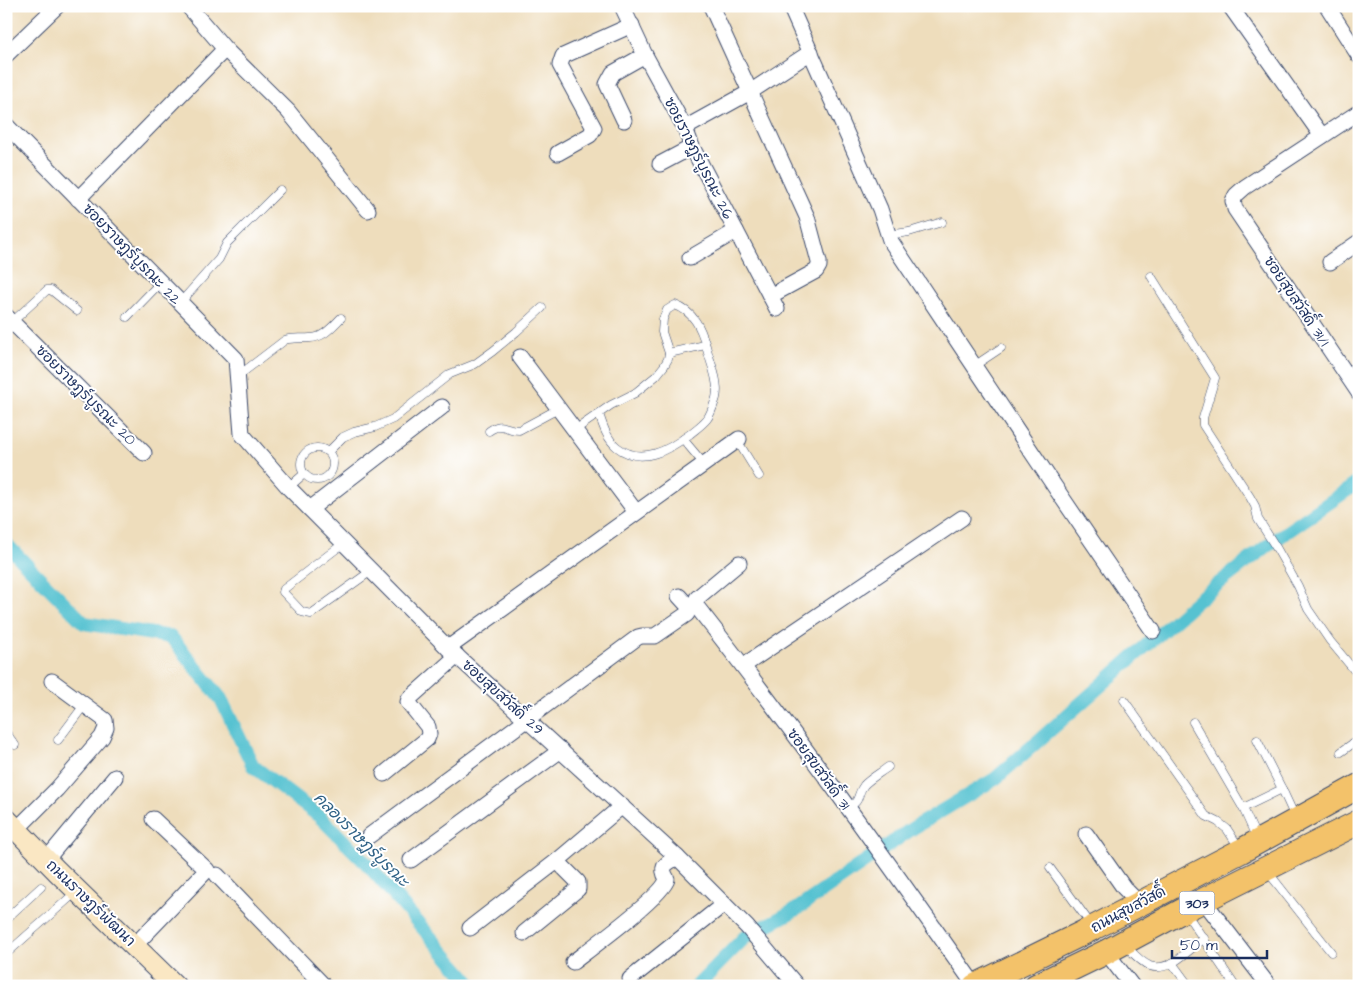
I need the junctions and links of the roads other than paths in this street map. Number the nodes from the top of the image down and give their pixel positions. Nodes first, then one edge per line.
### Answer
1 (57, 6) edge
2 (188, 6) edge
3 (622, 6) edge
4 (710, 6) edge
5 (790, 6) edge
6 (1218, 6) edge
7 (1228, 6) edge
8 (1327, 6) edge
9 (632, 26) junction
10 (225, 48) junction
11 (811, 52) junction
12 (6, 55) edge
13 (645, 55) junction
14 (1359, 56) edge
15 (750, 92) junction
16 (1359, 112) edge
17 (624, 120) dead end
18 (6, 124) edge
19 (685, 128) junction
20 (1322, 136) junction
21 (692, 147) junction
22 (558, 153) dead end
23 (660, 164) dead end
24 (280, 190) dead end
25 (78, 199) junction
26 (368, 210) dead end
27 (942, 222) dead end
28 (736, 231) junction
29 (888, 235) junction
30 (1359, 242) edge
31 (690, 258) dead end
32 (1330, 262) dead end
33 (1151, 276) dead end
34 (160, 283) junction
35 (180, 303) junction
36 (542, 308) dead end
37 (77, 311) dead end
38 (127, 317) dead end
39 (341, 318) dead end
40 (8, 322) edge
41 (706, 346) junction
42 (1001, 348) dead end
43 (669, 353) junction
44 (520, 357) dead end
45 (974, 366) junction
46 (238, 376) junction
47 (239, 392) joint
48 (1359, 393) edge
49 (442, 407) dead end
50 (558, 409) junction
51 (598, 414) junction
52 (575, 430) junction
53 (488, 431) dead end
54 (683, 439) junction
55 (738, 440) joint
56 (328, 452) junction
57 (144, 453) dead end
58 (704, 464) junction
59 (304, 474) junction
60 (759, 476) dead end
61 (289, 487) junction
62 (310, 509) junction
63 (636, 512) junction
64 (962, 518) dead end
65 (344, 543) junction
66 (739, 563) dead end
67 (371, 571) junction
68 (679, 596) dead end
69 (1153, 632) dead end
70 (453, 652) junction
71 (744, 666) junction
72 (1359, 676) edge
73 (52, 681) dead end
74 (1124, 700) dead end
75 (85, 704) junction
76 (528, 719) junction
77 (1194, 722) dead end
78 (6, 733) edge
79 (1359, 739) edge
80 (58, 740) dead end
81 (1257, 740) dead end
82 (16, 745) dead end
83 (561, 750) junction
84 (1340, 752) dead end
85 (888, 767) dead end
86 (384, 774) dead end
87 (115, 777) dead end
88 (1282, 789) junction
89 (1354, 790) edge
90 (622, 806) junction
91 (848, 808) junction
92 (1243, 808) junction
93 (1359, 817) edge
94 (153, 819) dead end
95 (1297, 820) junction
96 (1359, 822) edge
97 (11, 825) edge
98 (1086, 834) dead end
99 (369, 836) dead end
100 (1250, 846) junction
101 (677, 857) junction
102 (411, 860) dead end
103 (557, 861) junction
104 (1050, 868) dead end
105 (1265, 868) junction
106 (52, 869) junction
107 (217, 874) dead end
108 (41, 887) dead end
109 (77, 891) junction
110 (1139, 903) junction
111 (724, 904) junction
112 (1193, 905) junction
113 (6, 919) edge
114 (470, 928) dead end
115 (1093, 928) junction
116 (524, 932) dead end
117 (1204, 938) junction
118 (135, 945) junction
119 (1114, 947) junction
120 (1331, 952) dead end
121 (6, 954) edge
122 (573, 962) dead end
123 (1172, 963) junction
124 (630, 979) dead end
125 (176, 986) edge
126 (324, 986) edge
127 (796, 986) edge
128 (975, 986) edge
129 (1036, 986) edge
130 (1132, 986) edge
131 (1189, 986) edge
132 (1235, 986) edge
133 (1269, 986) edge

1 - 12 street
2 - 10 street
3 - 9 street, ซอยราษฎร์บูรณะ 26
4 - 15 street
5 - 11 street
6 - 7 street
7 - 20 street
8 - 14 street
9 - 13 street, ซอยราษฎร์บูรณะ 26
9 - 22 street
10 - 25 street
10 - 26 street
11 - 15 street
11 - 29 street
13 - 17 street
13 - 19 street, ซอยราษฎร์บูรณะ 26
15 - 19 street
15 - 28 street, ซอยราษฎร์บูรณะ 26
16 - 20 street
18 - 25 street, ซอยราษฎร์บูรณะ 22
19 - 21 street, ซอยราษฎร์บูรณะ 26
20 - 48 street, ซอยสุขสวัสดิ์ 31/1
21 - 23 street
21 - 28 street, ซอยราษฎร์บูรณะ 26
24 - 35 lane
25 - 34 street, ซอยราษฎร์บูรณะ 22
27 - 29 lane
28 - 31 street
29 - 45 street
30 - 32 street
33 - 72 lane
34 - 35 street, ซอยราษฎร์บูรณะ 22
34 - 38 lane
35 - 46 street, ซอยราษฎร์บูรณะ 22
36 - 56 lane
37 - 40 lane
39 - 46 lane
40 - 57 street, ซอยราษฎร์บูรณะ 20
41 - 43 lane
41 - 43 lane
41 - 54 lane
42 - 45 lane
43 - 51 lane
44 - 50 street
45 - 69 street
46 - 47 street, ซอยราษฎร์บูรณะ 22
47 - 61 street, ซอยสุขสวัสดิ์ 29
49 - 62 street
50 - 52 street
50 - 53 lane
51 - 52 lane
51 - 54 lane
52 - 63 street
54 - 58 lane
55 - 58 street
55 - 60 lane
56 - 59 lane
56 - 59 lane
58 - 63 street
59 - 61 lane
61 - 62 street, ซอยสุขสวัสดิ์ 29
62 - 65 street, ซอยสุขสวัสดิ์ 29
63 - 70 street
64 - 71 street
65 - 67 street, ซอยสุขสวัสดิ์ 29
65 - 67 lane
66 - 71 street, ซอยสุขสวัสดิ์ 31
67 - 70 street, ซอยสุขสวัสดิ์ 29
68 - 76 street
70 - 76 street, ซอยสุขสวัสดิ์ 29
70 - 86 street
71 - 91 street, ซอยสุขสวัสดิ์ 31
73 - 75 street
74 - 100 lane
75 - 80 lane
75 - 97 street
76 - 83 street, ซอยสุขสวัสดิ์ 29
76 - 99 street
77 - 92 lane
78 - 82 lane
79 - 84 lane
81 - 88 lane
83 - 90 street, ซอยสุขสวัสดิ์ 29
83 - 102 street
85 - 91 lane
87 - 106 street
88 - 92 lane
88 - 95 lane
89 - 93 main road
89 - 95 main road, ถนนสุขสวัสดิ์ / 303
90 - 101 street, ซอยสุขสวัสดิ์ 29
90 - 103 street
91 - 128 street, ซอยสุขสวัสดิ์ 31
92 - 100 lane
94 - 118 street
95 - 100 main road, ถนนสุขสวัสดิ์ / 303
96 - 105 main road, ถนนสุขสวัสดิ์ / 303
97 - 106 street, ถนนราษฎร์พัฒนา
98 - 110 street
100 - 110 main road, ถนนสุขสวัสดิ์ / 303
101 - 111 street, ซอยสุขสวัสดิ์ 29
101 - 122 street
103 - 114 street
103 - 116 street
104 - 115 lane
105 - 112 main road, ถนนสุขสวัสดิ์ / 303
105 - 120 lane
106 - 109 street, ถนนราษฎร์พัฒนา
107 - 126 street
108 - 113 lane
109 - 118 street, ถนนราษฎร์พัฒนา
109 - 121 lane
110 - 115 main road, ถนนสุขสวัสดิ์ / 303
111 - 124 street
111 - 127 street, ซอยสุขสวัสดิ์ 29
112 - 117 lane
112 - 119 main road, ถนนสุขสวัสดิ์ / 303
112 - 133 street
115 - 128 main road, ถนนสุขสวัสดิ์ / 303
117 - 123 lane
117 - 132 lane
118 - 125 street, ถนนราษฎร์พัฒนา
119 - 123 lane
119 - 129 main road, ถนนสุขสวัสดิ์ / 303
119 - 130 street
123 - 131 lane

